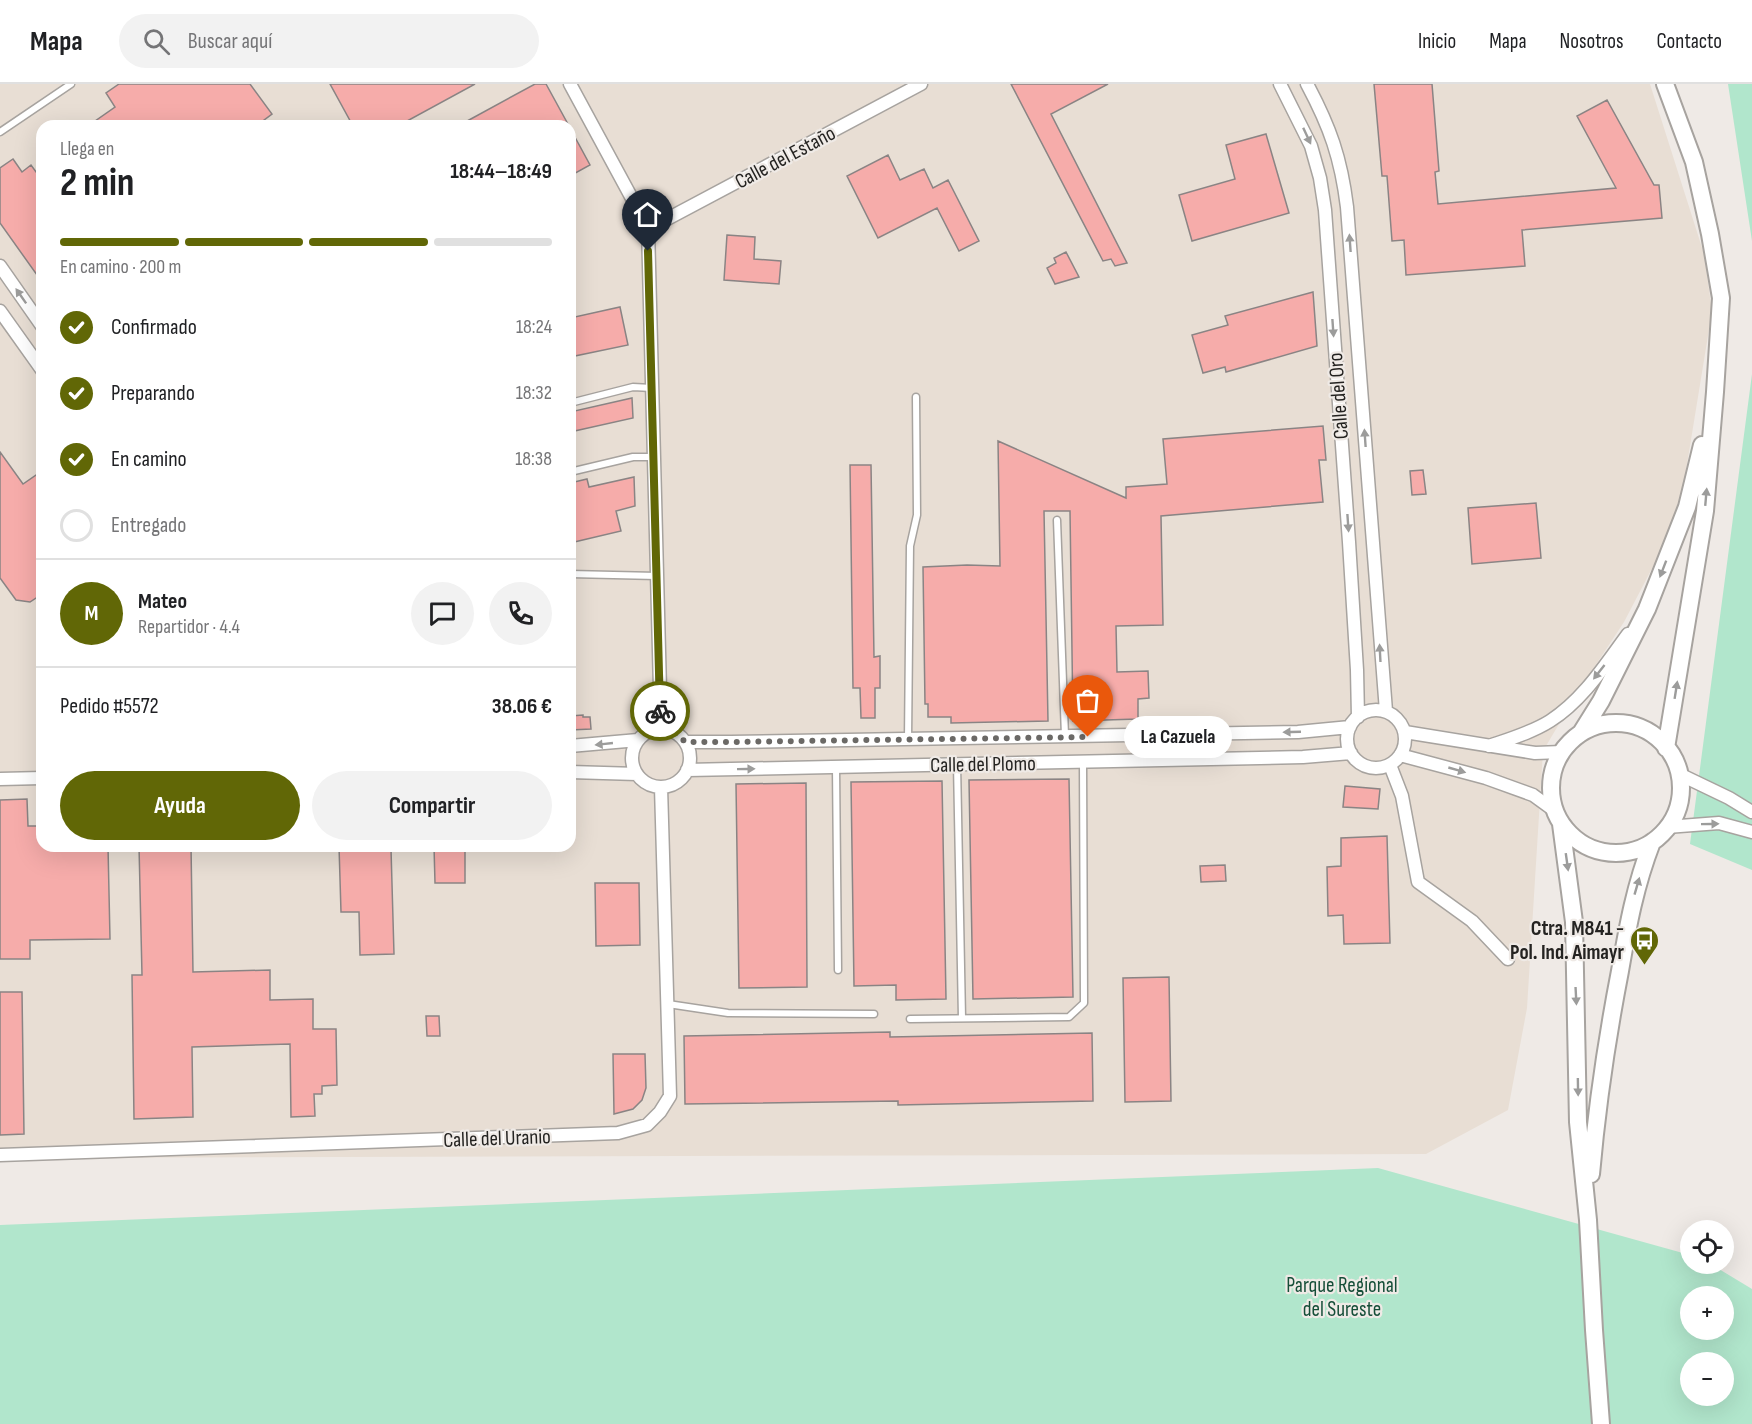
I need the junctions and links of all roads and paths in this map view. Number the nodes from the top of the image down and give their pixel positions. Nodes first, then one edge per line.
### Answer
1 (71, 84) edge
2 (570, 84) edge
3 (921, 84) edge
4 (1280, 84) edge
5 (1307, 84) edge
6 (1665, 84) edge
7 (0, 132) edge
8 (648, 228) junction
9 (0, 266) edge
10 (0, 311) edge
11 (36, 317) edge
12 (36, 362) edge
13 (652, 388) junction
14 (1715, 392) junction
15 (916, 397) dead end
16 (576, 401) edge
17 (654, 457) junction
18 (576, 471) edge
19 (1057, 520) dead end
20 (576, 574) edge
21 (657, 576) junction
22 (1647, 609) junction
23 (1386, 711) junction
24 (1354, 722) junction
25 (661, 728) junction
26 (1405, 732) junction
27 (1581, 733) junction
28 (1065, 737) junction
29 (638, 740) junction
30 (908, 740) junction
31 (685, 742) junction
32 (576, 745) edge
33 (1488, 746) junction
34 (1666, 748) junction
35 (1562, 752) junction
36 (1351, 753) junction
37 (1400, 755) junction
38 (1083, 761) junction
39 (957, 764) junction
40 (1390, 765) junction
41 (836, 767) junction
42 (687, 770) junction
43 (576, 772) edge
44 (637, 774) junction
45 (1679, 774) junction
46 (36, 778) edge
47 (0, 779) edge
48 (661, 787) junction
49 (1752, 812) edge
50 (1558, 817) junction
51 (1667, 827) junction
52 (1752, 832) edge
53 (1652, 842) junction
54 (1508, 959) dead end
55 (838, 970) dead end
56 (667, 1004) junction
57 (874, 1014) dead end
58 (962, 1018) junction
59 (910, 1019) dead end
60 (0, 1155) edge
61 (1588, 1220) junction
62 (1601, 1424) edge

1 - 7 lane
2 - 8 street
3 - 8 street, Calle del Estaño
4 -> 24 street, Calle del Oro
23 -> 5 street
6 - 14 main road
8 - 13 street
11 -> 9 street
10 - 12 street
13 - 16 lane
13 - 17 street
14 -> 22 main road
34 -> 14 main road
15 - 30 lane
17 - 18 lane
17 - 21 street
19 - 28 lane
20 - 21 lane
21 - 25 street
22 - 27 main road
22 -> 33 street
23 - 24 street
23 - 26 street
24 -> 28 street, Calle del Plomo
24 - 36 street
25 - 29 street
25 - 31 street
26 - 33 street
26 - 37 street
27 - 34 main road
27 - 35 main road
28 - 30 street, Calle del Plomo
29 -> 32 street
29 - 44 street
30 - 31 street, Calle del Plomo
31 - 42 street
33 - 35 street
34 - 45 main road
35 - 50 main road
36 - 38 street, Calle del Plomo
36 - 40 street
37 - 40 street
37 -> 50 street
38 - 39 street, Calle del Plomo
38 - 58 lane
39 - 41 street, Calle del Plomo
39 - 58 lane
40 - 54 street
42 -> 41 street, Calle del Plomo
41 - 55 lane
42 - 48 street
43 - 44 street
44 - 48 street
45 - 49 street
45 - 51 main road
46 - 47 street
48 - 56 street, Calle del Uranio
50 - 53 main road
50 -> 61 main road
51 -> 52 street
51 - 53 main road
61 -> 53 main road
56 - 57 lane
56 - 60 street, Calle del Uranio
58 - 59 lane
61 - 62 main road

